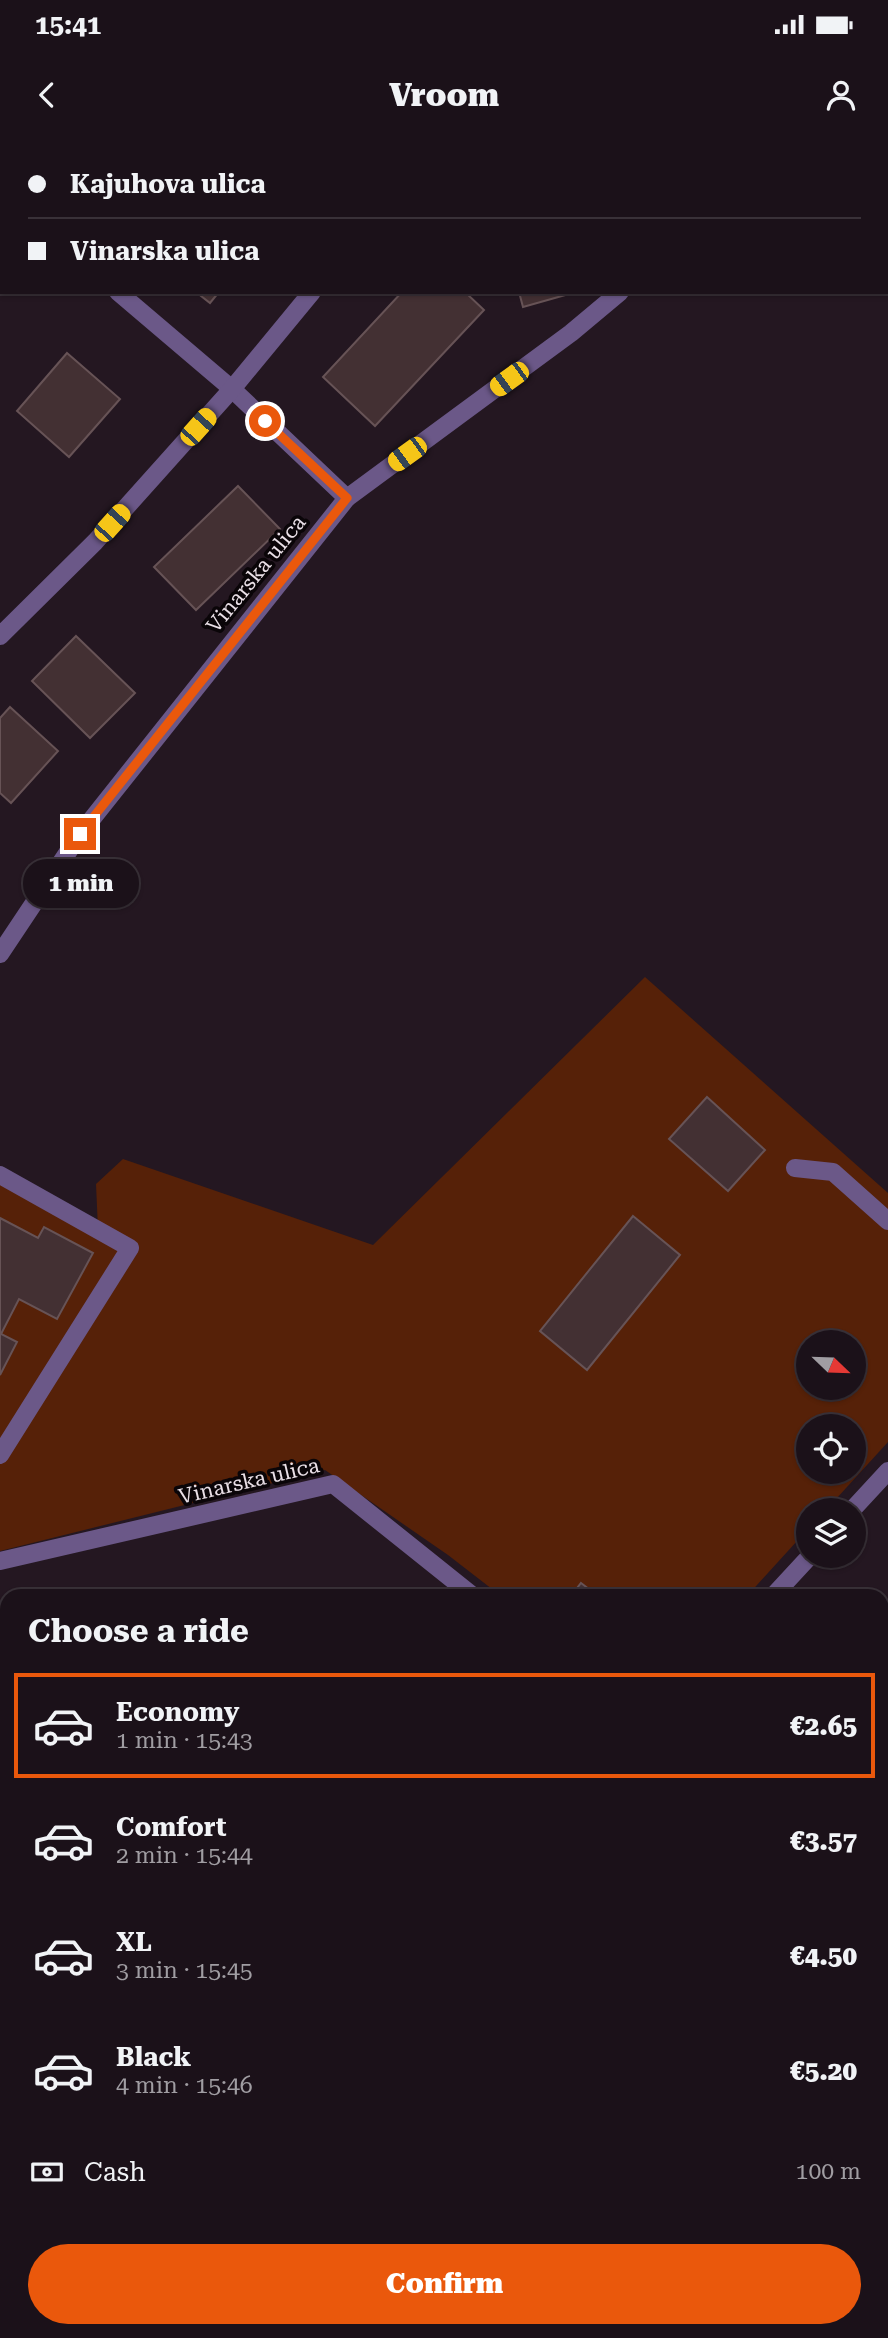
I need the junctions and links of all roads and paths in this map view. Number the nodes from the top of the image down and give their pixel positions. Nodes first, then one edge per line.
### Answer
1 (120, 294) edge
2 (310, 294) edge
3 (618, 294) edge
4 (232, 389) junction
5 (347, 498) junction
6 (0, 636) edge
7 (0, 954) edge
8 (795, 1168) dead end
9 (0, 1175) edge
10 (888, 1221) edge
11 (0, 1455) edge
12 (888, 1471) edge
13 (863, 1498) edge
14 (0, 1561) edge
15 (799, 1568) edge
16 (464, 1589) edge
17 (779, 1589) edge

1 - 4 street
2 - 4 street
3 - 5 street, Vinarska ulica
4 - 5 street
4 - 6 street
5 - 7 street, Vinarska ulica
8 - 10 street
9 - 11 street
12 - 13 street
14 - 16 street, Vinarska ulica
15 - 17 street

